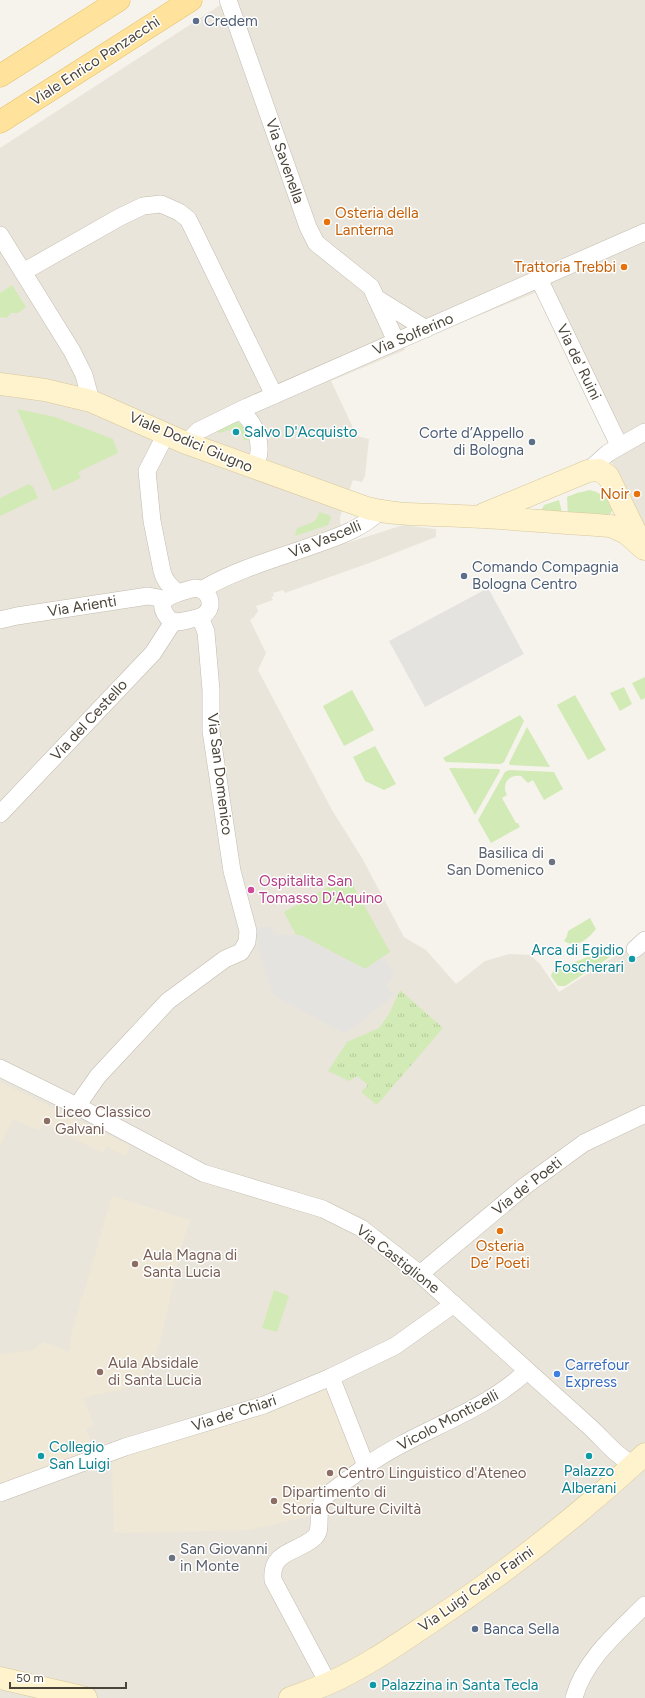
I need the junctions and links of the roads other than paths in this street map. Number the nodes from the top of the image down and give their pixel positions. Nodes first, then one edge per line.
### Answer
1 (119, 0) edge
2 (191, 0) edge
3 (228, 0) edge
4 (0, 76) edge
5 (0, 122) edge
6 (645, 232) edge
7 (0, 235) edge
8 (23, 272) junction
9 (539, 279) junction
10 (376, 298) junction
11 (426, 329) junction
12 (396, 341) junction
13 (0, 384) edge
14 (274, 395) junction
15 (91, 400) junction
16 (241, 411) junction
17 (645, 432) edge
18 (166, 434) junction
19 (186, 443) junction
20 (619, 445) junction
21 (254, 468) junction
22 (588, 471) junction
23 (625, 510) junction
24 (380, 512) junction
25 (474, 517) junction
26 (611, 526) junction
27 (644, 550) edge
28 (203, 589) junction
29 (171, 597) junction
30 (200, 617) junction
31 (0, 620) edge
32 (173, 622) junction
33 (0, 814) edge
34 (0, 1068) edge
35 (77, 1106) junction
36 (645, 1114) edge
37 (420, 1274) junction
38 (454, 1304) junction
39 (527, 1371) junction
40 (331, 1377) junction
41 (641, 1462) edge
42 (366, 1466) junction
43 (0, 1493) edge
44 (645, 1605) edge
45 (0, 1678) edge
46 (328, 1684) junction
47 (86, 1698) edge
48 (290, 1698) edge
49 (574, 1698) edge

1 - 4 main road
2 - 5 main road, Viale Enrico Panzacchi
3 - 10 street, Via Savenella
6 - 9 street, Via Solferino
7 - 8 street
8 - 14 street
8 - 15 street
9 - 11 street, Via Solferino
9 - 20 street, Via de' Ruini
10 - 11 street, Via Savenella
10 - 12 street, Via Savenella
11 - 12 street, Via Solferino
12 - 14 street, Via Solferino
13 - 15 street, Viale Dodici Giugno
14 - 16 street, Via Solferino
15 - 18 street, Viale Dodici Giugno
16 - 19 street, Via Solferino
16 - 21 street
17 - 20 street
18 - 19 street, Viale Dodici Giugno
18 - 29 street
19 - 21 street, Viale Dodici Giugno
20 - 22 street
21 - 24 street, Viale Dodici Giugno
22 - 23 street
22 - 25 street
23 - 26 street
23 - 27 street
24 - 25 street
24 - 28 street, Via Vascelli
25 - 26 street
26 - 27 street
28 - 29 street
28 - 30 street
29 - 31 street, Via Arienti
29 - 32 street
30 - 32 street
30 - 35 street, Via San Domenico
32 - 33 street, Via del Cestello
34 - 35 street, Via Castiglione
35 - 37 street, Via Castiglione
36 - 37 street, Via de' Poeti
37 - 38 street, Via Castiglione
38 - 39 street, Via Castiglione
38 - 40 street, Via de' Chiari
39 - 41 street, Via Castiglione
39 - 42 street, Vicolo Monticelli
40 - 42 street
40 - 43 street, Via de' Chiari
41 - 46 street, Via Luigi Carlo Farini
42 - 46 street, Vicolo Monticelli
44 - 49 street
45 - 47 street
46 - 48 street, Via Luigi Carlo Farini

